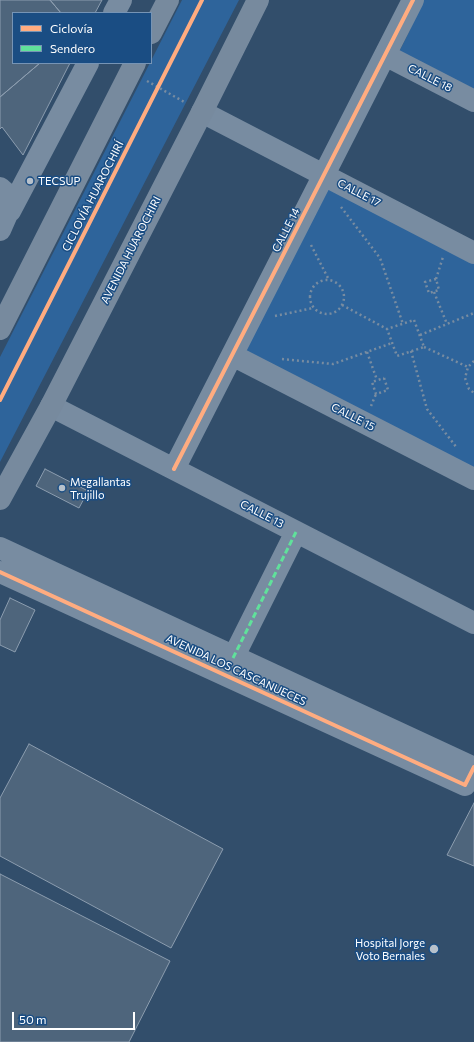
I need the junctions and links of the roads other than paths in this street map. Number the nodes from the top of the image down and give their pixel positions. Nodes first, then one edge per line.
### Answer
1 (121, 0) edge
2 (168, 0) edge
3 (258, 0) edge
4 (413, 0) edge
5 (115, 12) edge
6 (152, 30) edge
7 (385, 56) junction
8 (87, 64) edge
9 (133, 68) edge
10 (474, 101) edge
11 (202, 112) junction
12 (324, 175) junction
13 (0, 188) edge
14 (10, 211) junction
15 (0, 230) edge
16 (474, 252) edge
17 (0, 328) edge
18 (232, 355) junction
19 (51, 406) junction
20 (174, 469) junction
21 (474, 479) edge
22 (0, 499) edge
23 (296, 532) junction
24 (0, 548) edge
25 (0, 572) edge
26 (103, 608) junction
27 (474, 623) edge
28 (233, 658) junction
29 (324, 710) junction
30 (472, 772) edge

1 - 5 street
2 - 6 main road
3 - 11 main road, AVENIDA HUAROCHIRI
4 - 7 street, CALLE 14
7 - 10 street, CALLE 18
7 - 12 street, CALLE 14
8 - 14 street
9 - 17 main road
11 - 12 street, CALLE 17
11 - 19 main road, AVENIDA HUAROCHIRI
12 - 16 street, CALLE 17
12 - 18 street, CALLE 14
13 - 14 street
14 - 15 street
18 - 20 street, CALLE 14
18 - 21 street, CALLE 15
19 - 20 street, CALLE 13
19 - 22 main road, AVENIDA HUAROCHIRI
20 - 23 street, CALLE 13
23 - 27 street, CALLE 13
23 - 28 street
24 - 26 street, AVENIDA LOS CASCANUECES
25 - 26 street, AVENIDA LOS CASCANUECES
26 - 28 street, AVENIDA LOS CASCANUECES
26 - 29 street, AVENIDA LOS CASCANUECES
28 - 29 street, AVENIDA LOS CASCANUECES
29 - 30 street, AVENIDA LOS CASCANUECES

